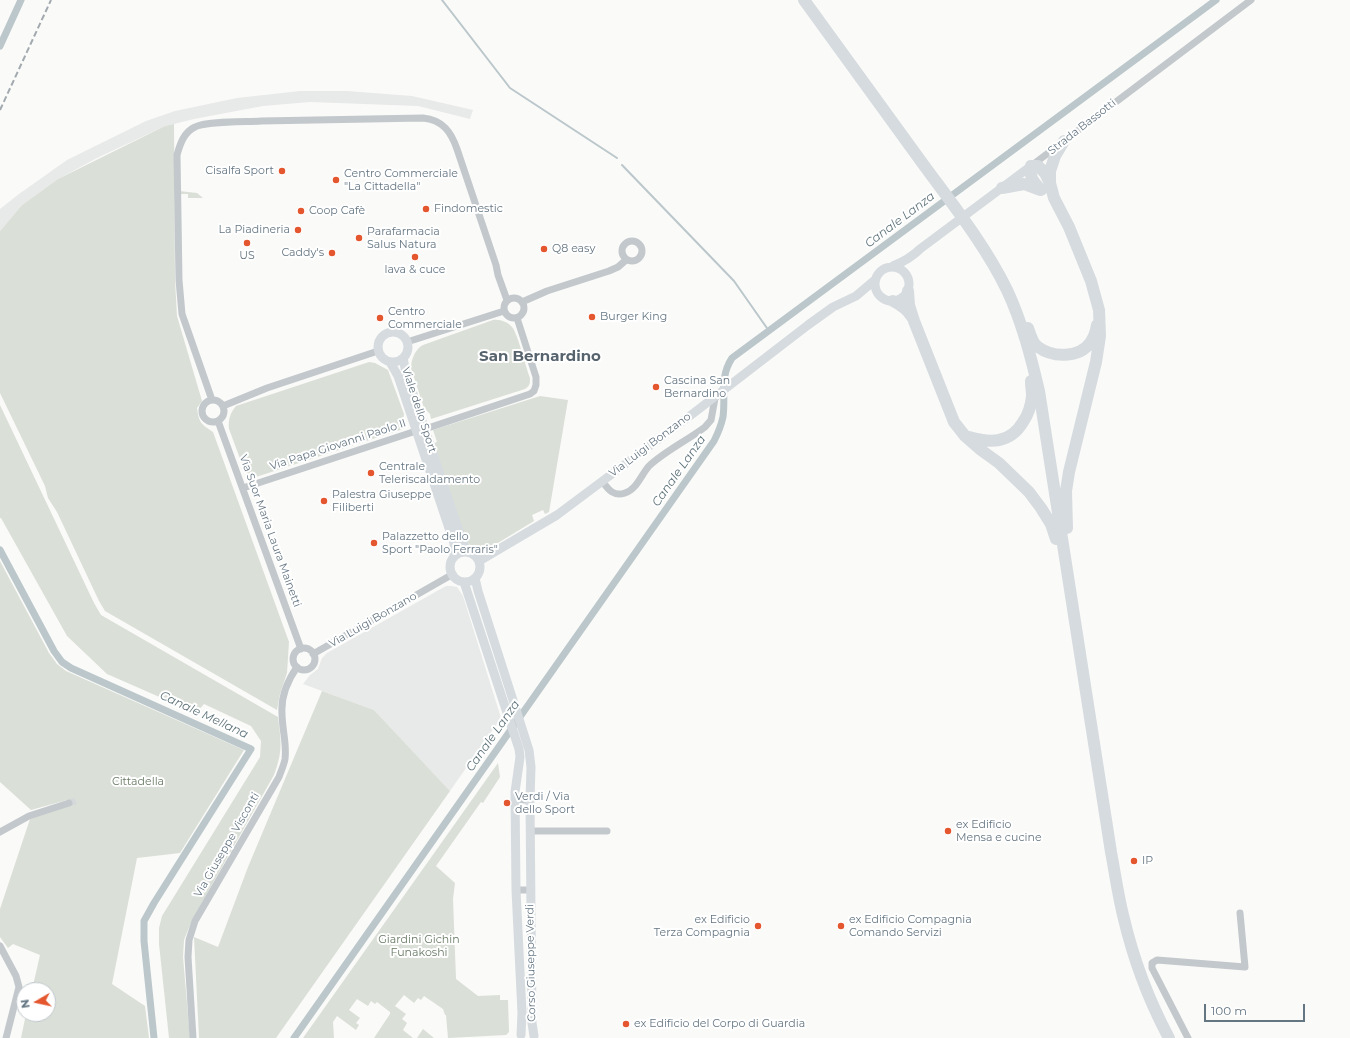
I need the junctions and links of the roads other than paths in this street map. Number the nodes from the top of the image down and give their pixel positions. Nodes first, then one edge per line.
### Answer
1 (804, 0) edge
2 (1251, 0) edge
3 (1064, 142) junction
4 (1031, 166) junction
5 (1046, 186) junction
6 (1002, 188) junction
7 (914, 255) junction
8 (626, 260) dead end
9 (892, 266) junction
10 (996, 270) junction
11 (909, 278) junction
12 (875, 280) junction
13 (908, 291) junction
14 (878, 294) junction
15 (856, 296) junction
16 (508, 300) junction
17 (893, 301) junction
18 (522, 302) junction
19 (1099, 310) junction
20 (504, 311) junction
21 (517, 318) junction
22 (914, 321) junction
23 (407, 342) junction
24 (378, 351) junction
25 (403, 358) junction
26 (390, 362) junction
27 (751, 377) dead end
28 (212, 400) junction
29 (223, 406) junction
30 (218, 421) junction
31 (421, 430) junction
32 (966, 436) junction
33 (602, 481) junction
34 (243, 488) junction
35 (468, 552) junction
36 (454, 557) junction
37 (479, 561) junction
38 (453, 574) junction
39 (475, 578) junction
40 (464, 582) junction
41 (1076, 628) junction
42 (301, 649) junction
43 (313, 654) junction
44 (297, 668) junction
45 (515, 800) junction
46 (530, 800) junction
47 (68, 803) tunnel mouth
48 (530, 831) junction
49 (607, 831) dead end
50 (0, 832) edge
51 (516, 890) junction
52 (530, 890) junction
53 (1240, 913) dead end
54 (0, 946) edge
55 (519, 1037) edge
56 (535, 1037) edge
57 (6, 1038) edge
58 (193, 1038) edge
59 (1169, 1038) edge
60 (1188, 1038) edge

1 - 10 highway
2 - 3 street, Strada Bassotti
3 - 4 street, Strada Bassotti
3 - 5 highway
4 - 5 highway
4 - 6 street, Strada Bassotti
5 - 6 highway
5 - 19 highway
6 - 7 street, Strada Bassotti
7 - 9 street, Strada Bassotti
7 - 11 street
8 - 18 street
9 - 11 street
9 - 12 street
10 - 19 highway
10 - 32 highway
10 - 41 highway
11 - 13 street
12 - 14 street
12 - 15 street, Via Luigi Bonzano
13 - 17 street
13 - 22 highway
14 - 15 street, Via Luigi Bonzano
14 - 17 street
15 - 33 street, Via Luigi Bonzano
16 - 18 street
16 - 20 street
16 - 28 street
17 - 22 highway
18 - 21 street
19 - 41 highway
20 - 21 street
20 - 23 street
21 - 31 street, Via Papa Giovanni Paolo II
22 - 32 highway
23 - 24 street
23 - 25 street
24 - 26 street
24 - 29 street
25 - 26 street
25 - 31 street, Viale dello Sport
26 - 31 street, Viale dello Sport
27 - 33 street
28 - 29 street
28 - 30 street
29 - 30 street
30 - 34 street, Via Suor Maria Laura Mainetti
31 - 34 street, Via Papa Giovanni Paolo II
31 - 35 street, Viale dello Sport
31 - 36 street, Viale dello Sport
32 - 41 highway
33 - 37 street, Via Luigi Bonzano
34 - 42 street, Via Suor Maria Laura Mainetti
35 - 36 street
35 - 37 street
36 - 38 street
37 - 39 street
38 - 40 street
38 - 43 street, Via Luigi Bonzano
39 - 40 street
39 - 46 street, Corso Giuseppe Verdi
40 - 45 street, Corso Giuseppe Verdi
41 - 59 highway
42 - 43 street
42 - 44 street
43 - 44 street
44 - 58 street, Via Giuseppe Visconti
45 - 46 street
45 - 51 street, Corso Giuseppe Verdi
46 - 48 street, Corso Giuseppe Verdi
47 - 50 street
48 - 49 street
48 - 52 street, Corso Giuseppe Verdi
51 - 52 street, Corso Giuseppe Verdi
51 - 55 street, Corso Giuseppe Verdi
52 - 56 street, Corso Giuseppe Verdi
53 - 60 street
54 - 57 street
55 - 56 street

